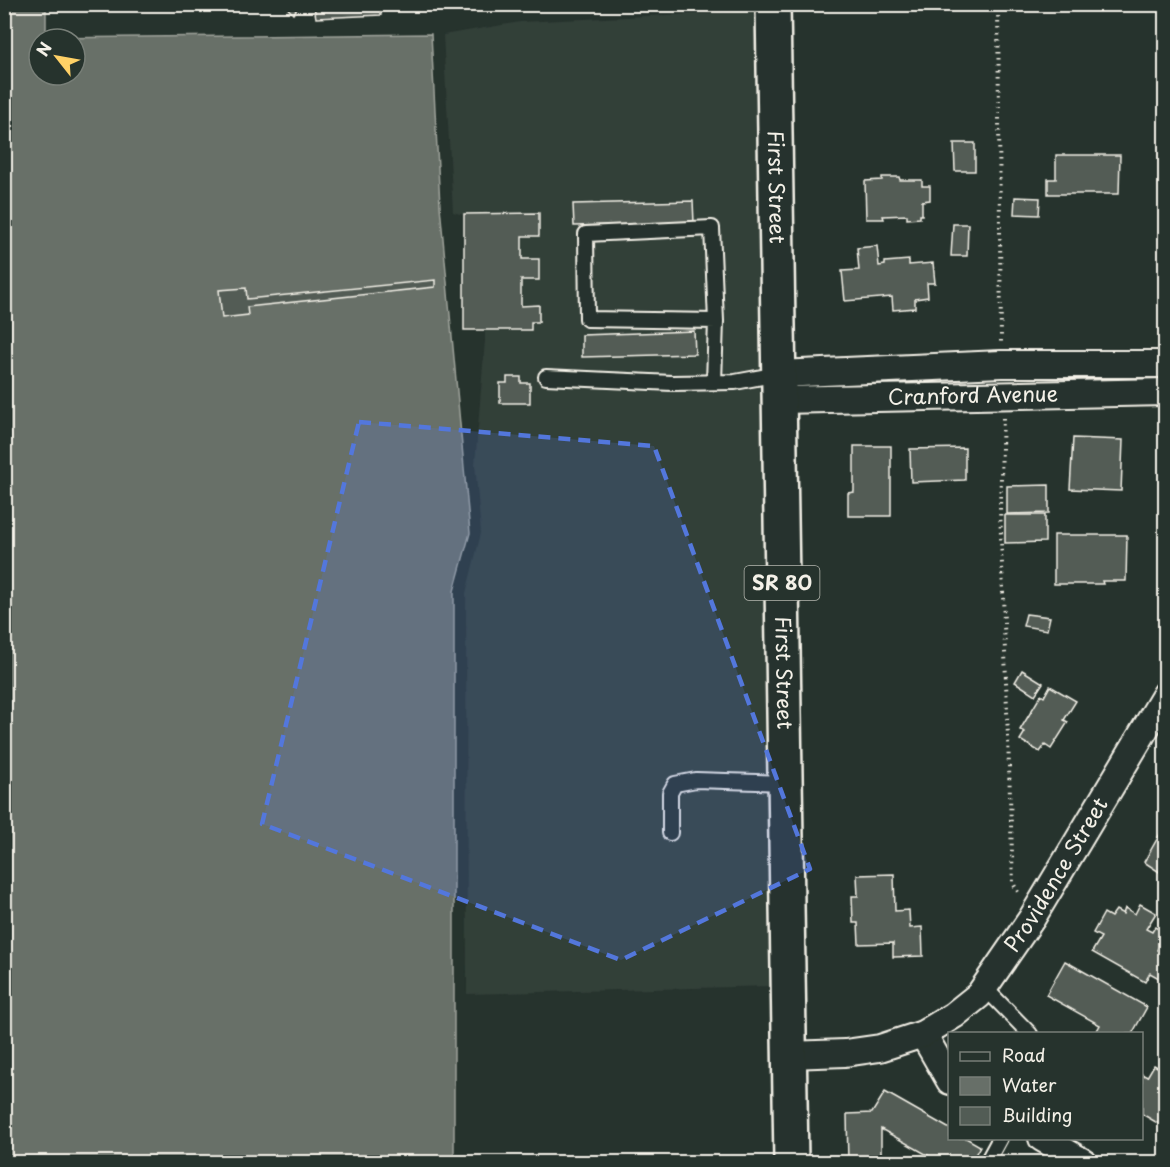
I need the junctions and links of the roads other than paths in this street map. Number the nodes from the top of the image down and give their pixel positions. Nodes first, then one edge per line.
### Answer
1 (773, 4) edge
2 (716, 321) junction
3 (1166, 364) edge
4 (546, 377) dead end
5 (714, 382) junction
6 (779, 387) junction
7 (1166, 392) edge
8 (1166, 694) edge
9 (785, 783) junction
10 (670, 833) dead end
11 (984, 987) junction
12 (1028, 1032) edge
13 (923, 1034) junction
14 (789, 1055) junction
15 (948, 1078) edge
16 (999, 1140) edge
17 (1052, 1141) edge
18 (791, 1162) edge
19 (987, 1162) edge
20 (1083, 1162) edge

1 - 6 main road, First Street / SR 80
2 - 2 lane
2 - 5 lane
3 - 6 street, Cranford Avenue
4 - 5 lane
5 - 6 lane
6 - 7 street, Cranford Avenue
6 - 9 main road, First Street / SR 80
8 - 11 street, Providence Street
9 - 10 lane
9 - 14 main road, First Street / SR 80
11 - 12 lane
11 - 13 street, Providence Street
13 - 14 street, Providence Street
13 - 15 street
14 - 18 main road, First Street / SR 80
16 - 19 lane
17 - 20 street

